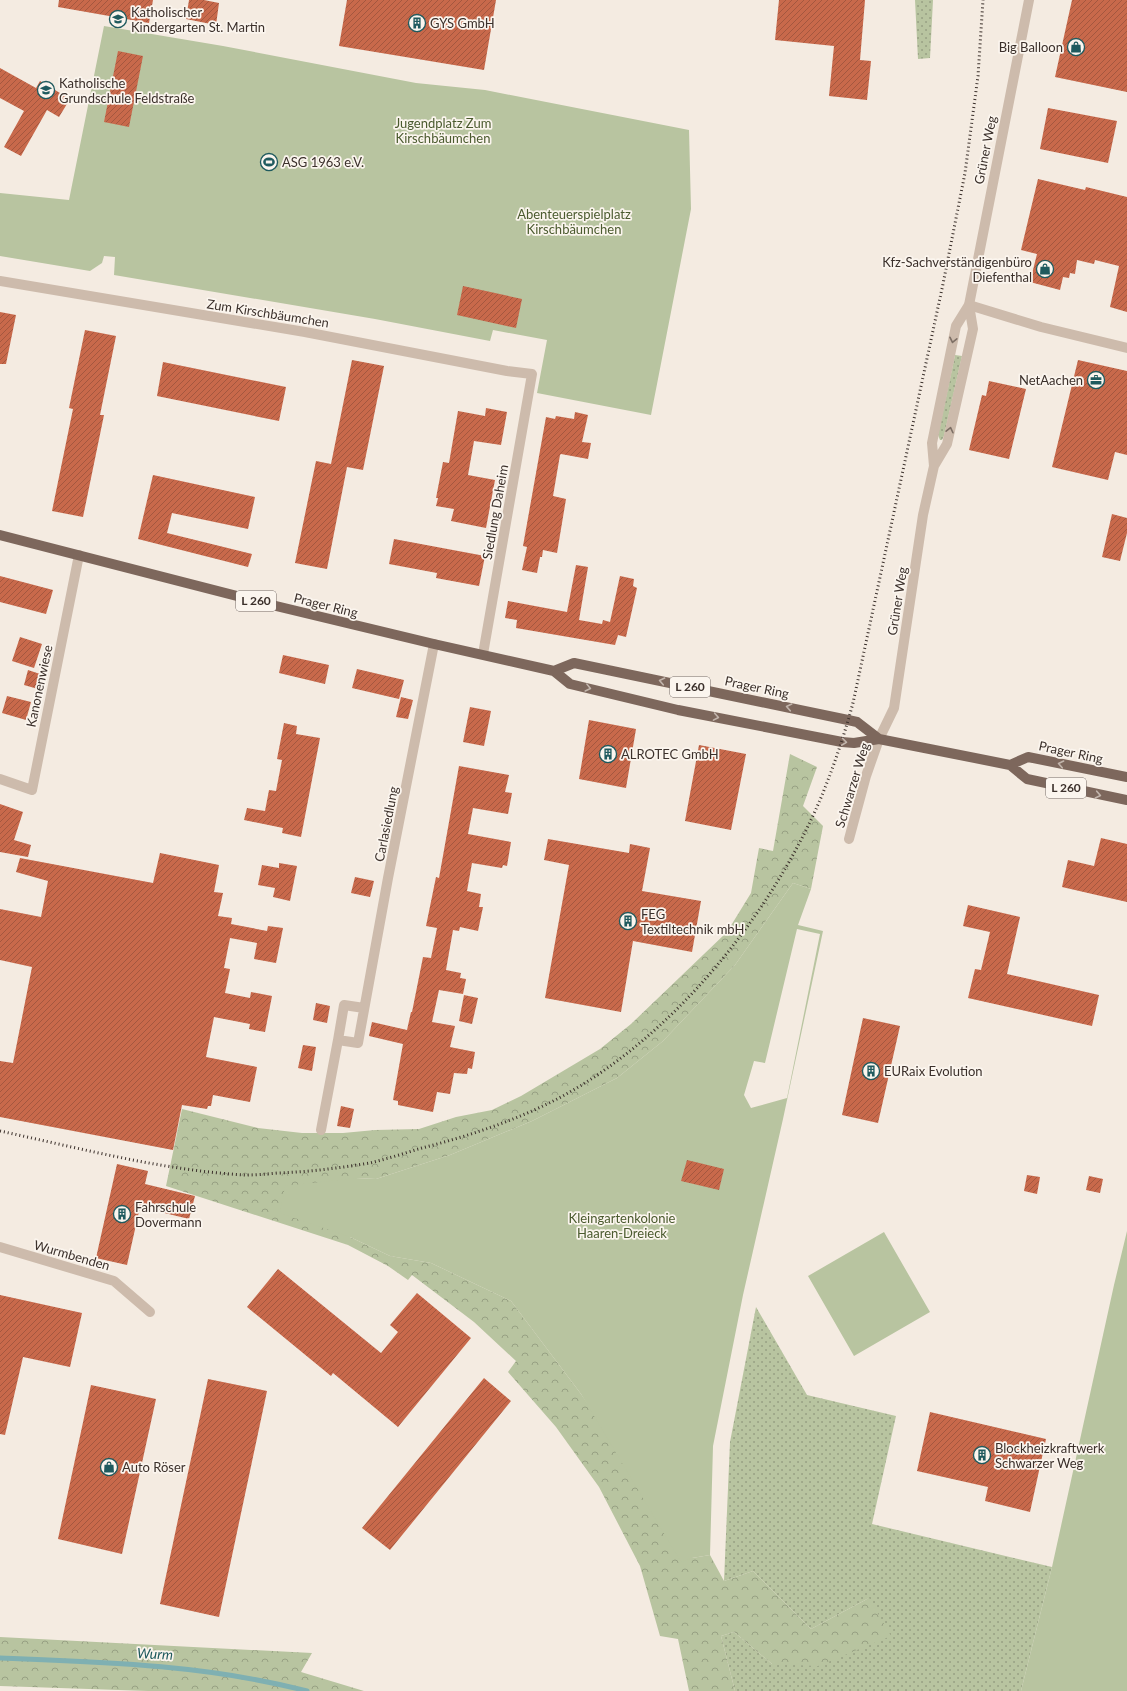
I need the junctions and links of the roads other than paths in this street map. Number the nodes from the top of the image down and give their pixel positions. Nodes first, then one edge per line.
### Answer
1 (1029, 0) edge
2 (0, 281) edge
3 (969, 305) junction
4 (1127, 348) edge
5 (532, 374) joint
6 (934, 466) junction
7 (0, 535) edge
8 (79, 555) junction
9 (434, 644) junction
10 (483, 654) junction
11 (554, 671) junction
12 (879, 739) junction
13 (1010, 765) junction
14 (1127, 777) edge
15 (0, 780) edge
16 (1127, 800) edge
17 (849, 839) dead end
18 (364, 1008) junction
19 (338, 1040) junction
20 (321, 1130) dead end
21 (0, 1247) edge
22 (150, 1312) dead end

1 - 3 street, Grüner Weg
2 - 5 street, Zum Kirschbäumchen
3 - 4 street
3 -> 6 street, Grüner Weg
6 -> 3 street, Grüner Weg
5 - 10 street, Siedlung Daheim
6 - 12 street, Grüner Weg
7 - 8 main road, Prager Ring / L 260
8 - 9 main road, Prager Ring / L 260
8 - 15 street, Kanonenwiese
9 - 10 main road, Prager Ring / L 260
9 - 18 street, Carlasiedlung
10 - 11 main road, Prager Ring / L 260
11 -> 12 main road, Prager Ring / L 260
12 -> 11 main road, Prager Ring / L 260
12 - 13 main road, Prager Ring / L 260
12 - 17 street, Schwarzer Weg
14 -> 13 main road, Prager Ring / L 260
13 -> 16 main road, Prager Ring / L 260
18 - 19 street, Carlasiedlung
18 - 19 street
19 - 20 street
21 - 22 street, Wurmbenden

